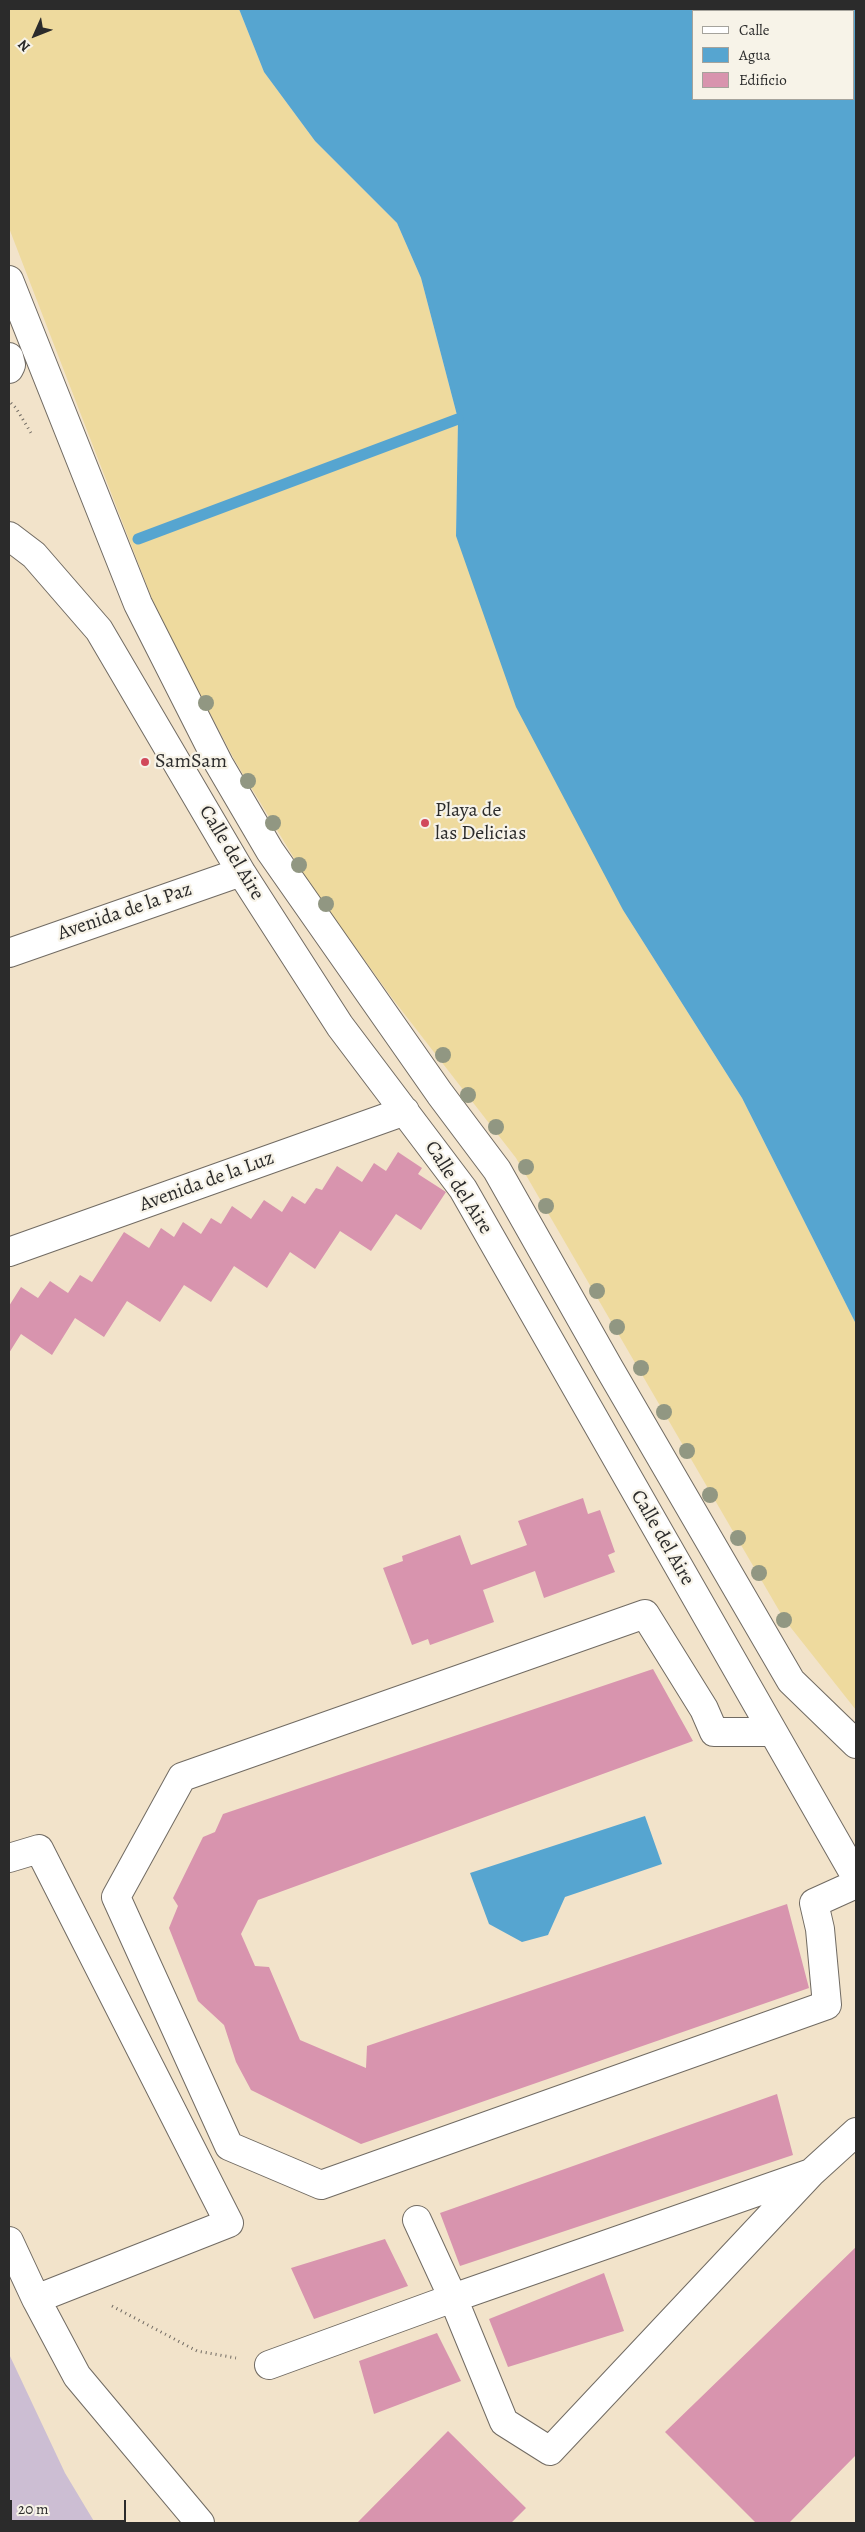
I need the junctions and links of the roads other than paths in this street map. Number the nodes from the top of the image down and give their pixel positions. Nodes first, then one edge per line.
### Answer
1 (9, 280) edge
2 (9, 357) edge
3 (9, 369) edge
4 (9, 536) edge
5 (241, 872) junction
6 (9, 952) edge
7 (405, 1111) junction
8 (9, 1252) edge
9 (772, 1732) junction
10 (856, 1744) edge
11 (9, 1858) edge
12 (856, 1877) edge
13 (856, 1884) edge
14 (856, 2132) edge
15 (811, 2173) junction
16 (417, 2220) dead end
17 (9, 2241) edge
18 (453, 2298) junction
19 (36, 2299) junction
20 (269, 2365) road end
21 (200, 2523) edge

1 - 10 street
2 - 3 street
4 - 5 street, Calle del Aire
5 - 6 street, Avenida de la Paz
5 - 7 street, Calle del Aire
7 - 8 street, Avenida de la Luz
7 - 9 street, Calle del Aire
9 - 12 street, Calle del Aire
9 - 13 street
11 - 19 street
14 - 15 street
15 - 18 street
15 - 18 street
16 - 18 street
17 - 19 street
18 - 20 street
19 - 21 street

